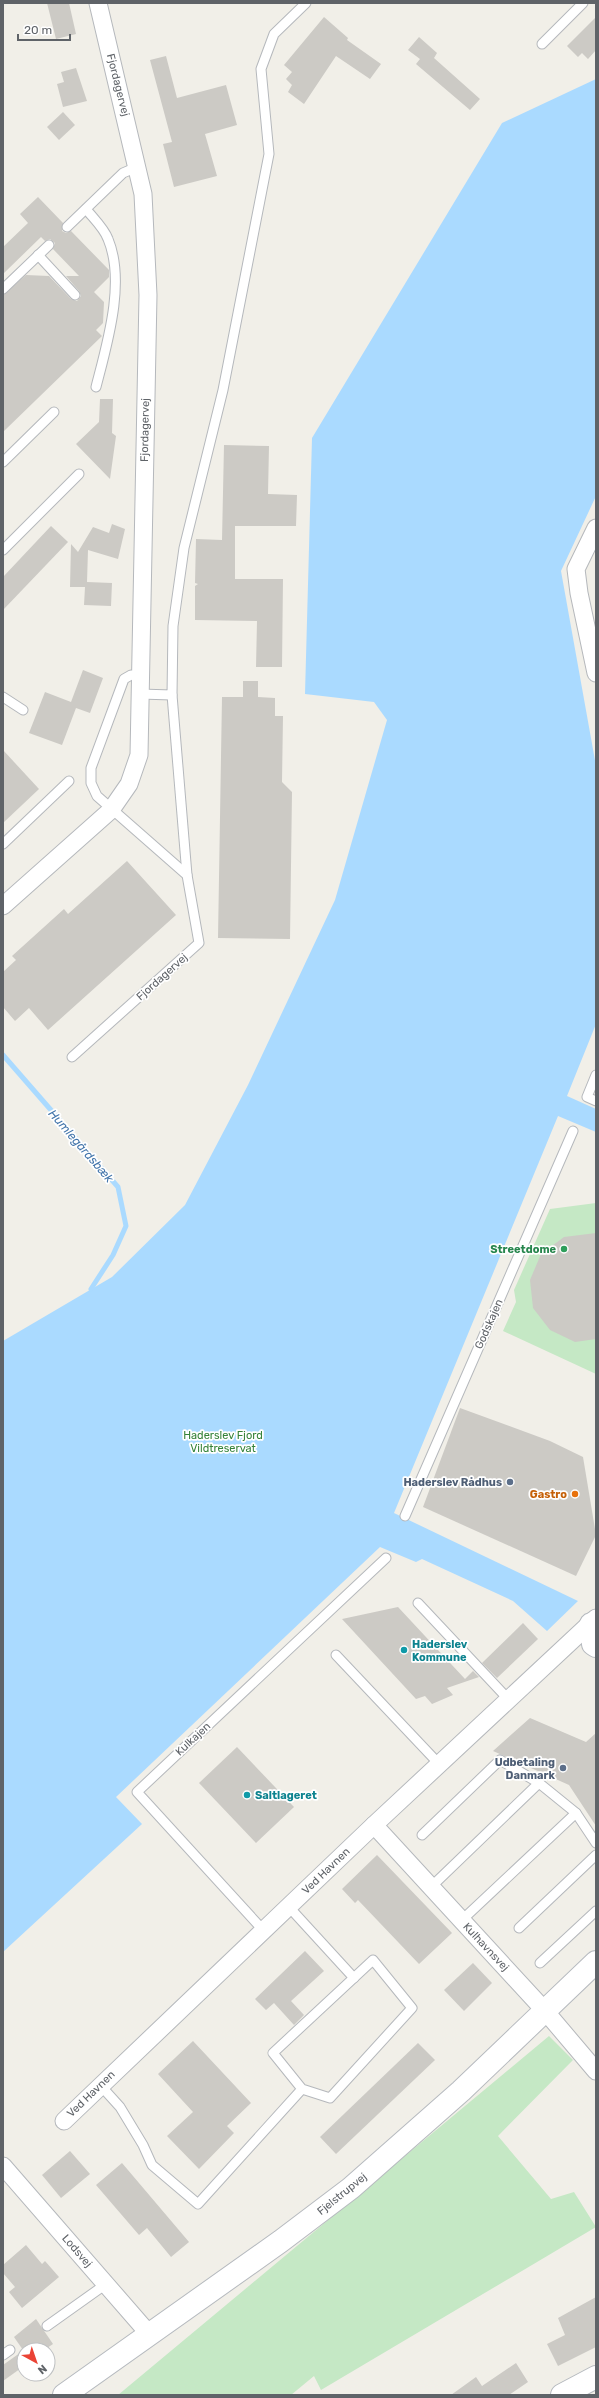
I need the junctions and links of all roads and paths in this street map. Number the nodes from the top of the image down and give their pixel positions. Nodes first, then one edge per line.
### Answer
1 (98, 3) edge
2 (306, 3) edge
3 (583, 3) edge
4 (542, 44) dead end
5 (137, 168) junction
6 (86, 209) junction
7 (67, 227) dead end
8 (49, 245) dead end
9 (38, 255) junction
10 (3, 289) edge
11 (75, 295) dead end
12 (96, 388) dead end
13 (54, 412) dead end
14 (3, 462) edge
15 (79, 474) dead end
16 (596, 528) edge
17 (3, 550) edge
18 (589, 609) edge
19 (596, 673) edge
20 (140, 676) junction
21 (140, 694) junction
22 (172, 695) junction
23 (3, 697) edge
24 (23, 710) dead end
25 (70, 781) dead end
26 (111, 810) junction
27 (3, 844) edge
28 (187, 875) junction
29 (4, 903) edge
30 (72, 1057) dead end
31 (596, 1075) edge
32 (596, 1101) edge
33 (573, 1132) dead end
34 (405, 1516) dead end
35 (386, 1558) dead end
36 (418, 1603) dead end
37 (594, 1622) edge
38 (596, 1646) edge
39 (336, 1655) dead end
40 (509, 1700) junction
41 (440, 1765) junction
42 (539, 1783) junction
43 (576, 1813) junction
44 (374, 1825) junction
45 (422, 1835) dead end
46 (596, 1843) edge
47 (596, 1855) edge
48 (432, 1887) junction
49 (289, 1907) junction
50 (596, 1911) edge
51 (462, 1920) junction
52 (519, 1928) dead end
53 (264, 1931) junction
54 (596, 1962) edge
55 (540, 1963) dead end
56 (354, 1978) junction
57 (546, 2012) junction
58 (596, 2071) edge
59 (101, 2086) junction
60 (302, 2089) junction
61 (64, 2121) dead end
62 (3, 2166) edge
63 (106, 2284) junction
64 (47, 2326) dead end
65 (150, 2335) junction
66 (596, 2377) edge
67 (64, 2395) edge
68 (562, 2395) edge

1 - 5 street, Fjordagervej
2 - 22 lane, Fjordagervej
3 - 4 lane
5 - 6 lane
5 - 20 street, Fjordagervej
6 - 7 lane
6 - 12 lane
8 - 9 lane
9 - 10 lane
9 - 11 lane
13 - 14 lane
15 - 17 lane
16 - 18 street
18 - 19 street
20 - 21 street, Fjordagervej
20 - 26 lane
21 - 22 lane
21 - 26 street, Fjordagervej
22 - 28 lane, Fjordagervej
23 - 24 lane
25 - 27 lane
26 - 28 lane
26 - 29 street, Fjordagervej
28 - 30 lane, Fjordagervej
31 - 32 lane
33 - 34 lane, Godskajen
35 - 53 lane, Kulkajen
36 - 40 lane
37 - 38 street
37 - 40 street, Ved Havnen
39 - 41 lane
40 - 41 street, Ved Havnen
41 - 44 street, Ved Havnen
42 - 43 lane
42 - 45 lane
42 - 48 lane
43 - 46 lane
43 - 51 lane
44 - 48 street, Kulhavnsvej
44 - 49 street, Ved Havnen
47 - 52 lane
48 - 51 street, Kulhavnsvej
49 - 53 street, Ved Havnen
49 - 56 lane
50 - 55 lane
51 - 57 street, Kulhavnsvej
53 - 59 street, Ved Havnen
54 - 57 street, Fjelstrupvej
56 - 60 lane
56 - 60 lane
57 - 58 street, Kulhavnsvej
57 - 65 street, Fjelstrupvej
59 - 60 lane
59 - 61 street, Ved Havnen
62 - 63 street, Lodsvej
63 - 64 lane
63 - 65 street, Lodsvej
65 - 67 street, Fjelstrupvej
66 - 68 street

